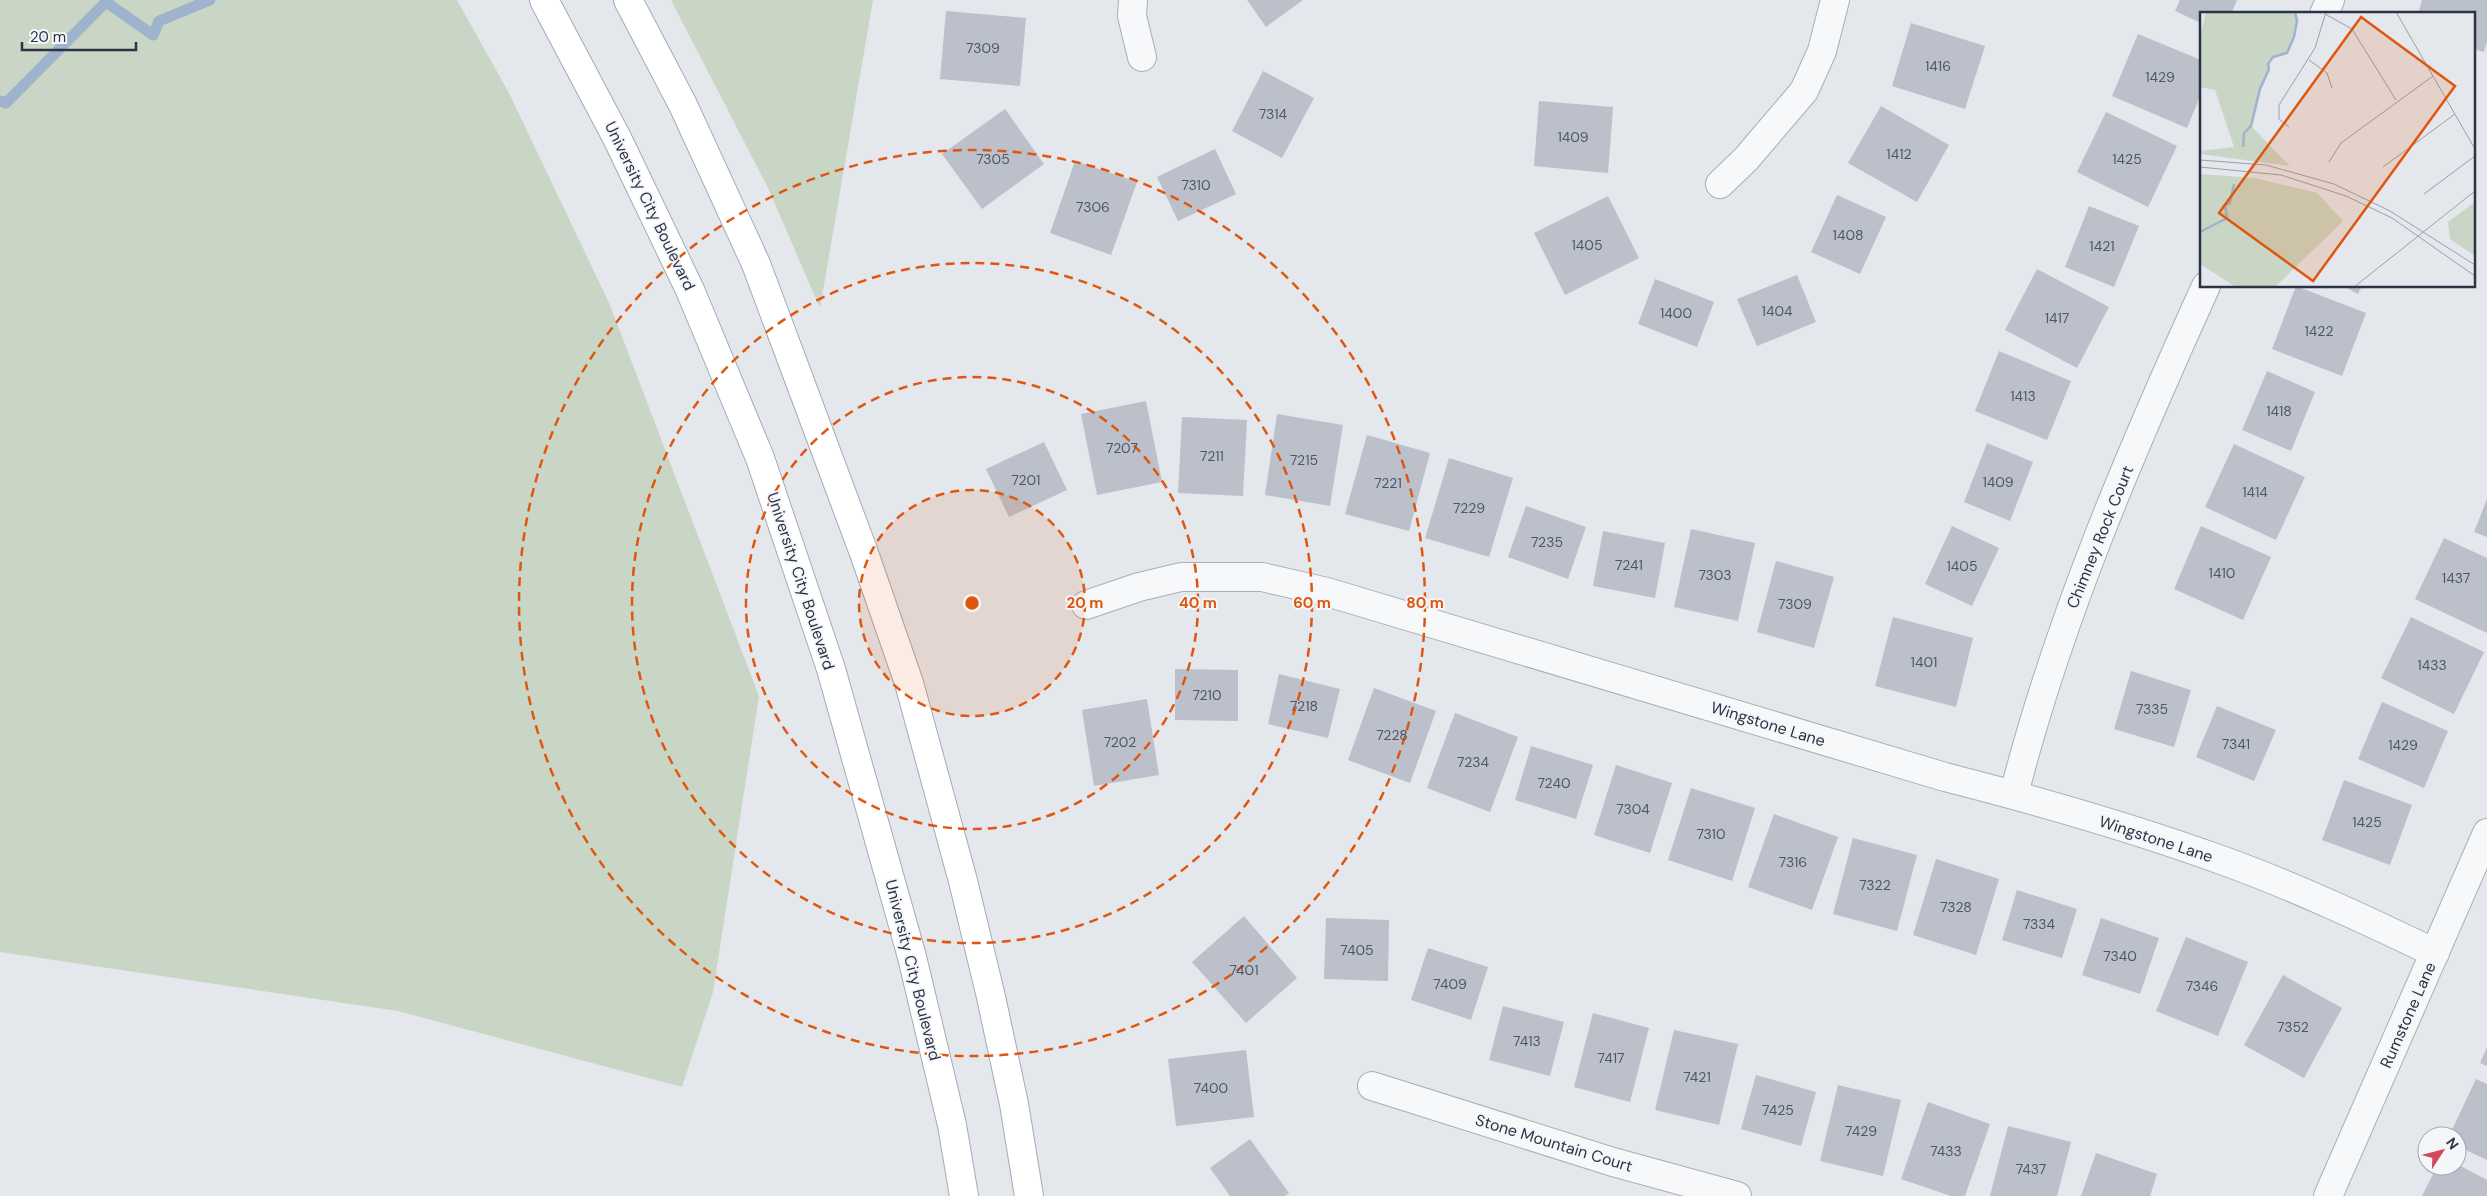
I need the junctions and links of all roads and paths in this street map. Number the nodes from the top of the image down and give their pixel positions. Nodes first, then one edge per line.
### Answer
1 (544, 0) edge
2 (628, 0) edge
3 (1133, 0) edge
4 (1835, 0) edge
5 (2330, 0) edge
6 (2325, 12) edge
7 (1142, 57) dead end
8 (1720, 184) dead end
9 (2205, 288) edge
10 (1086, 605) dead end
11 (2014, 794) junction
12 (2487, 833) edge
13 (2435, 953) junction
14 (1372, 1086) dead end
15 (964, 1196) edge
16 (1029, 1196) edge
17 (1737, 1196) edge
18 (2328, 1196) edge

1 - 15 main road, University City Boulevard
2 - 16 main road
3 - 7 street
4 - 8 street
5 - 6 street
9 - 11 street, Chimney Rock Court
10 - 11 street, Wingstone Lane
11 - 13 street, Wingstone Lane
12 - 13 street, Rumstone Lane
13 - 18 street, Rumstone Lane
14 - 17 street, Stone Mountain Court

